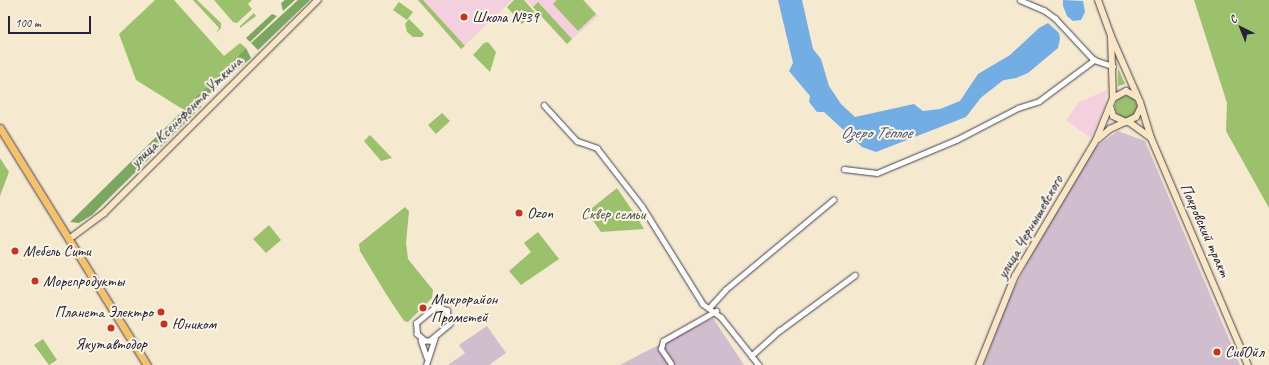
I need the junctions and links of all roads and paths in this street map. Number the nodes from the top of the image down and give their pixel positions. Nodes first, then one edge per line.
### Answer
1 (318, 0) edge
2 (1020, 0) edge
3 (1098, 0) edge
4 (1111, 36) junction
5 (1094, 60) junction
6 (1113, 66) junction
7 (1113, 98) junction
8 (1139, 102) junction
9 (544, 105) dead end
10 (1110, 105) junction
11 (1127, 122) junction
12 (0, 128) edge
13 (1151, 138) junction
14 (1096, 140) junction
15 (844, 169) dead end
16 (834, 200) dead end
17 (69, 239) junction
18 (855, 275) dead end
19 (709, 308) junction
20 (716, 311) junction
21 (435, 338) junction
22 (421, 340) junction
23 (751, 356) junction
24 (427, 363) edge
25 (671, 364) edge
26 (147, 365) edge
27 (758, 365) edge
28 (979, 365) edge
29 (1248, 365) edge

1 - 17 main road, улица Ксенофонта Уткина
2 - 5 street
3 - 4 main road
4 - 6 main road
4 - 8 main road, Покровский тракт
5 - 6 street
5 - 15 street
6 - 7 main road
7 - 8 main road
7 - 10 main road
8 - 11 main road
8 - 13 main road, Покровский тракт
9 - 19 street
10 - 11 main road
10 - 14 main road, улица Чернышевского
11 - 13 main road
11 - 14 main road
12 - 17 main road
13 - 29 main road, Покровский тракт
14 - 28 main road, улица Чернышевского
16 - 19 street
17 - 26 main road
18 - 23 street
19 - 20 street
20 - 23 street
20 - 25 street
21 - 22 street
21 - 22 street
21 - 24 street
22 - 24 street
23 - 27 street

